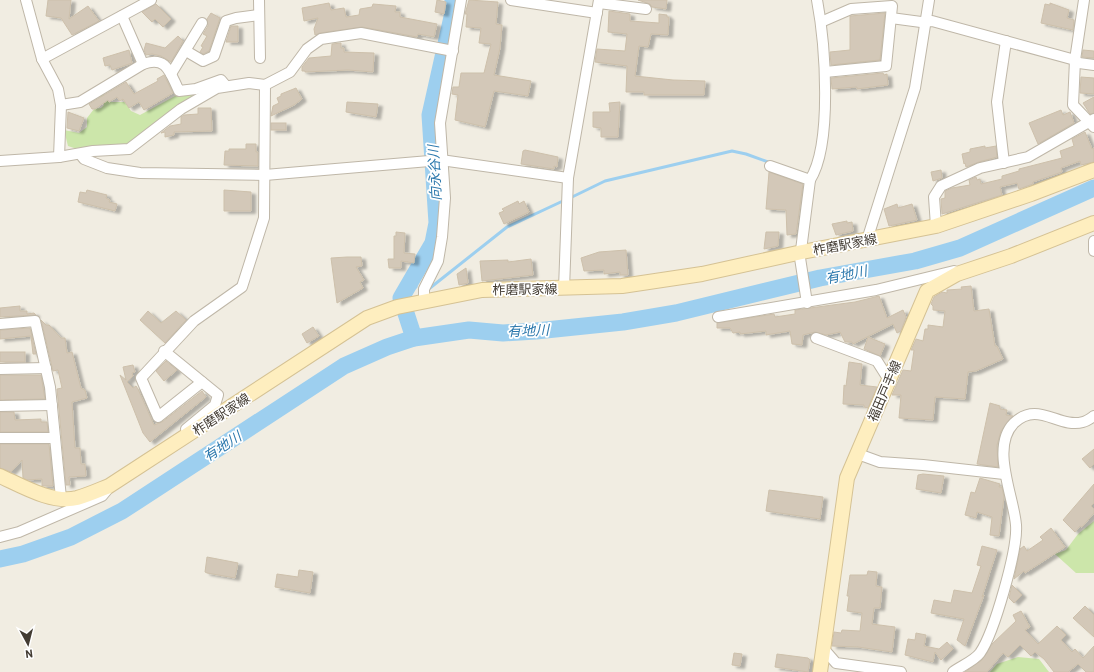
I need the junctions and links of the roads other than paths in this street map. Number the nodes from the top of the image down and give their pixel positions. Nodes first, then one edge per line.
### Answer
1 (26, 0) edge
2 (151, 0) edge
3 (259, 0) edge
4 (461, 0) edge
5 (511, 0) edge
6 (817, 0) edge
7 (929, 0) edge
8 (1084, 0) edge
9 (598, 5) edge
10 (646, 9) dead end
11 (259, 15) junction
12 (122, 16) junction
13 (892, 18) junction
14 (926, 21) junction
15 (821, 22) junction
16 (202, 23) dead end
17 (1006, 41) junction
18 (452, 51) junction
19 (186, 52) junction
20 (260, 58) dead end
21 (42, 59) junction
22 (1074, 60) junction
23 (143, 64) junction
24 (1094, 64) edge
25 (825, 72) junction
26 (171, 74) junction
27 (265, 84) junction
28 (226, 86) junction
29 (61, 105) junction
30 (1092, 123) edge
31 (80, 154) junction
32 (59, 157) junction
33 (441, 160) junction
34 (0, 161) edge
35 (1004, 162) junction
36 (770, 166) dead end
37 (1094, 170) edge
38 (265, 175) junction
39 (568, 178) junction
40 (810, 180) junction
41 (1094, 222) edge
42 (936, 226) junction
43 (867, 240) junction
44 (1094, 241) edge
45 (1094, 251) edge
46 (801, 255) junction
47 (957, 274) junction
48 (564, 289) junction
49 (424, 300) junction
50 (807, 302) junction
51 (718, 317) dead end
52 (0, 324) edge
53 (816, 338) dead end
54 (164, 351) junction
55 (0, 368) edge
56 (46, 368) junction
57 (891, 374) junction
58 (202, 382) junction
59 (52, 405) junction
60 (0, 406) edge
61 (1094, 416) edge
62 (0, 438) edge
63 (55, 438) junction
64 (170, 447) junction
65 (858, 454) junction
66 (1004, 474) junction
67 (0, 476) edge
68 (109, 486) junction
69 (61, 498) junction
70 (0, 537) edge
71 (823, 648) junction
72 (820, 672) edge
73 (901, 672) edge
74 (953, 672) edge

1 - 21 street
2 - 12 street
3 - 11 street
4 - 18 street
5 - 9 street
6 - 15 street
7 - 14 street
8 - 22 street
9 - 10 street
9 - 39 street
11 - 19 street
11 - 20 street
12 - 21 street
12 - 23 street
13 - 14 street
13 - 15 street
13 - 25 street
14 - 17 street
14 - 43 street
15 - 25 street
16 - 19 street
17 - 22 street
17 - 35 street
18 - 27 street
18 - 33 street
19 - 26 street
21 - 29 street
22 - 24 street
22 - 30 street
23 - 26 street
23 - 29 street
25 - 40 street
26 - 28 street
27 - 28 street
27 - 38 street
28 - 31 street
29 - 32 street
30 - 35 street
31 - 32 street
31 - 38 street
32 - 34 street
33 - 38 street
33 - 39 street
33 - 49 street
35 - 42 street
36 - 40 street
37 - 42 main road, 柞磨駅家線
38 - 54 street
39 - 48 street
40 - 46 street
41 - 47 main road, 福田戸手線
42 - 43 main road, 柞磨駅家線
43 - 46 main road, 柞磨駅家線
44 - 45 street
46 - 48 main road, 柞磨駅家線
46 - 50 street
47 - 50 street
47 - 57 main road, 福田戸手線
48 - 49 main road, 柞磨駅家線
49 - 64 main road, 柞磨駅家線
50 - 51 street
52 - 56 street
53 - 57 street
54 - 58 street
54 - 58 street
55 - 56 street
56 - 59 street
57 - 65 main road, 福田戸手線
58 - 64 street
59 - 60 street
59 - 63 street
61 - 66 street
62 - 63 street
63 - 69 street
64 - 68 main road, 柞磨駅家線
65 - 66 street
65 - 71 main road, 福田戸手線
66 - 74 street
67 - 69 main road, 柞磨駅家線
68 - 69 main road, 柞磨駅家線
68 - 70 street
71 - 72 main road, 福田戸手線
71 - 73 street

